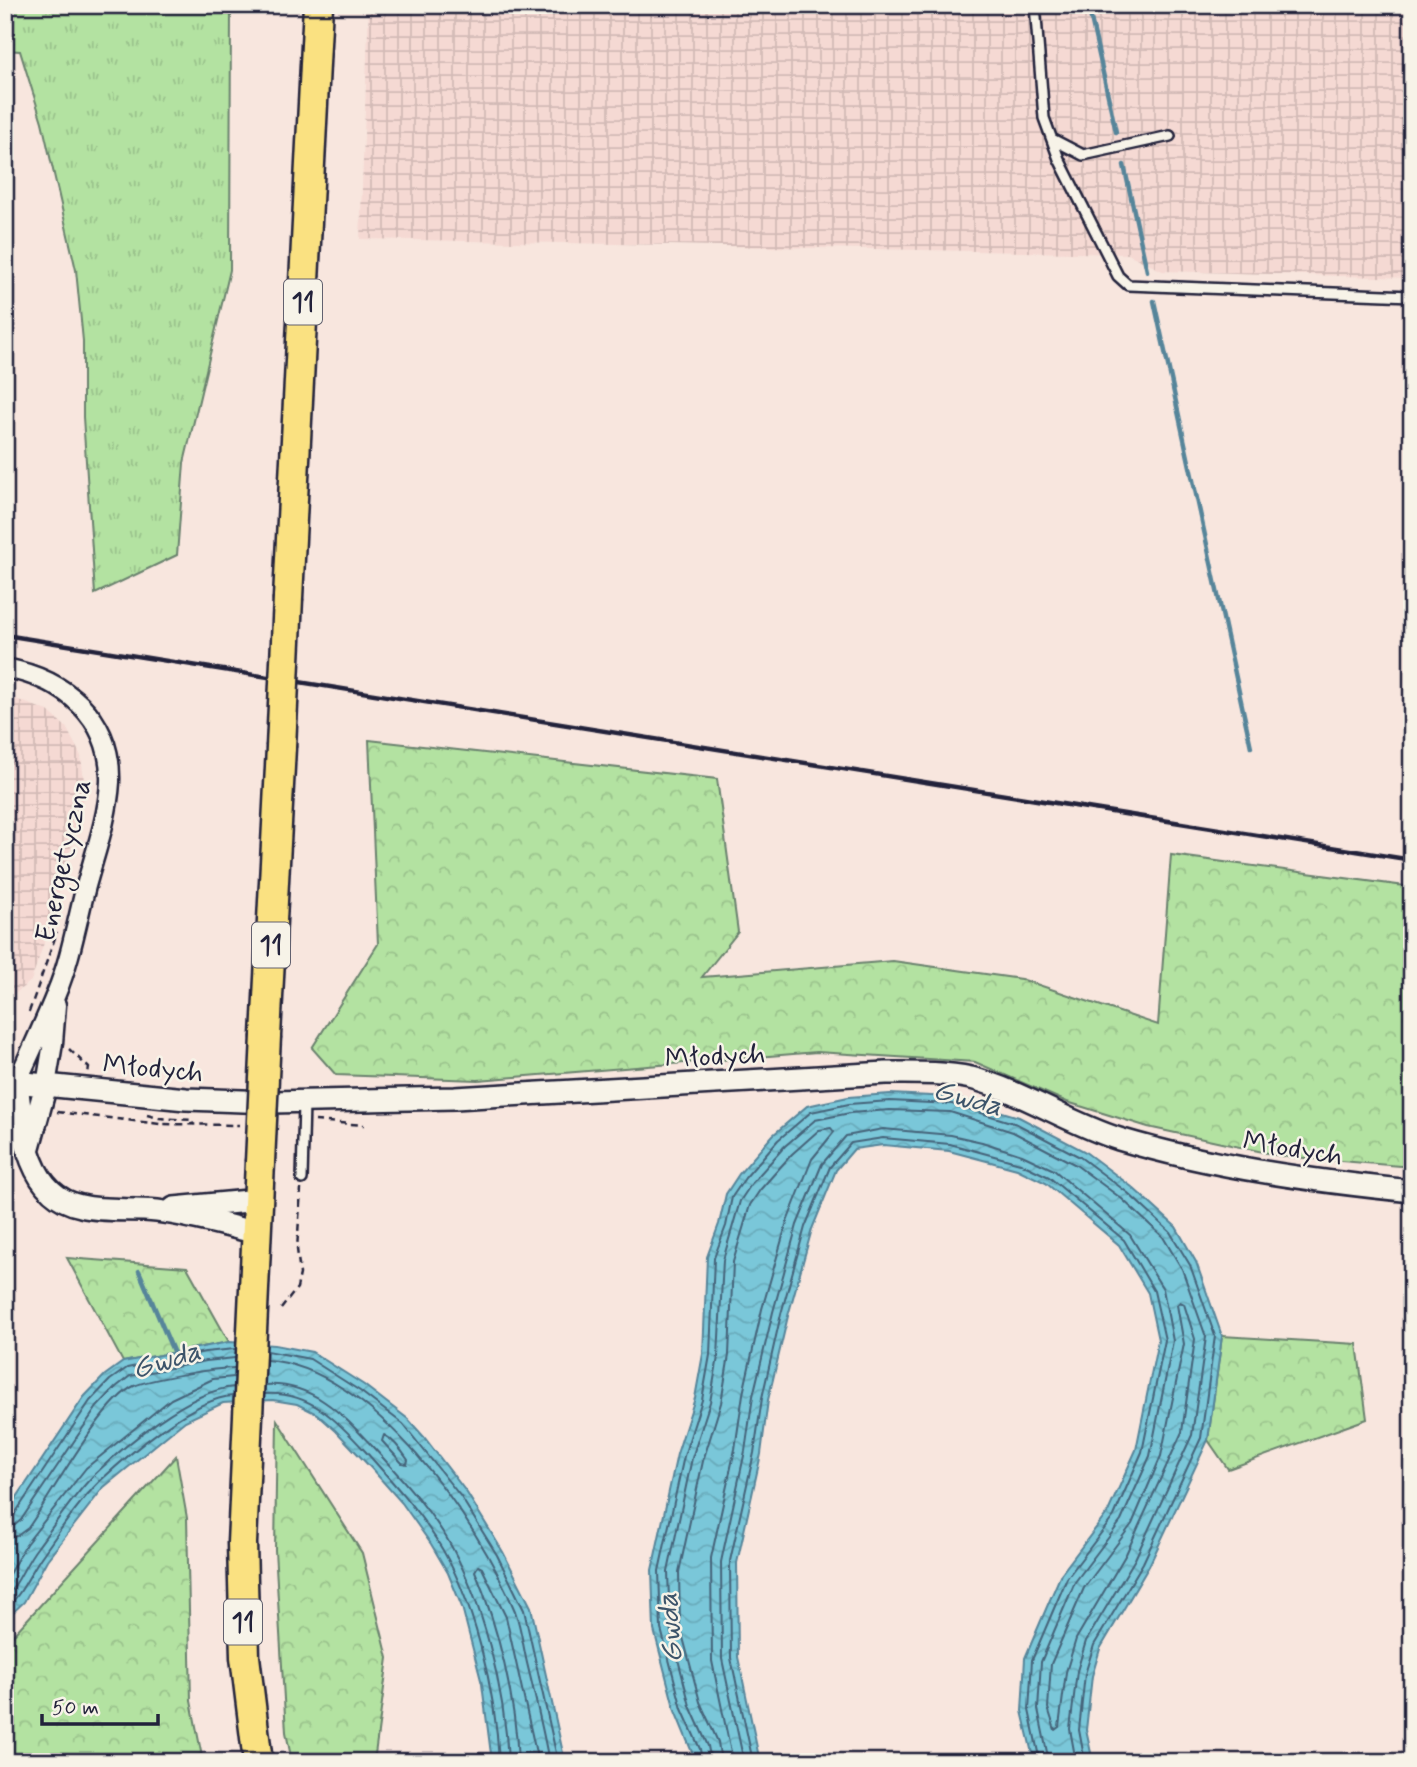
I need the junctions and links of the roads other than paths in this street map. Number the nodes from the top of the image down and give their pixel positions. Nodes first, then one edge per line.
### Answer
1 (318, 5) edge
2 (1035, 5) edge
3 (1171, 136) dead end
4 (1052, 139) junction
5 (1412, 296) edge
6 (5, 668) edge
7 (57, 992) junction
8 (11, 1081) edge
9 (46, 1085) junction
10 (304, 1112) junction
11 (29, 1150) junction
12 (302, 1179) road end
13 (1412, 1191) edge
14 (259, 1200) junction
15 (156, 1210) junction
16 (257, 1233) junction
17 (258, 1762) edge

1 - 14 highway, 11, bridge
2 - 4 lane
3 - 4 lane
4 - 5 lane
6 - 7 street, Energetyczna
7 - 8 street
7 - 9 street
8 - 9 street, Młodych
8 - 11 street
9 - 10 street, Młodych
9 - 11 street
10 - 12 lane
10 - 13 street, Młodych
11 - 15 street
14 - 15 street
14 - 16 highway, 11
15 - 16 street
16 - 17 highway, 11

